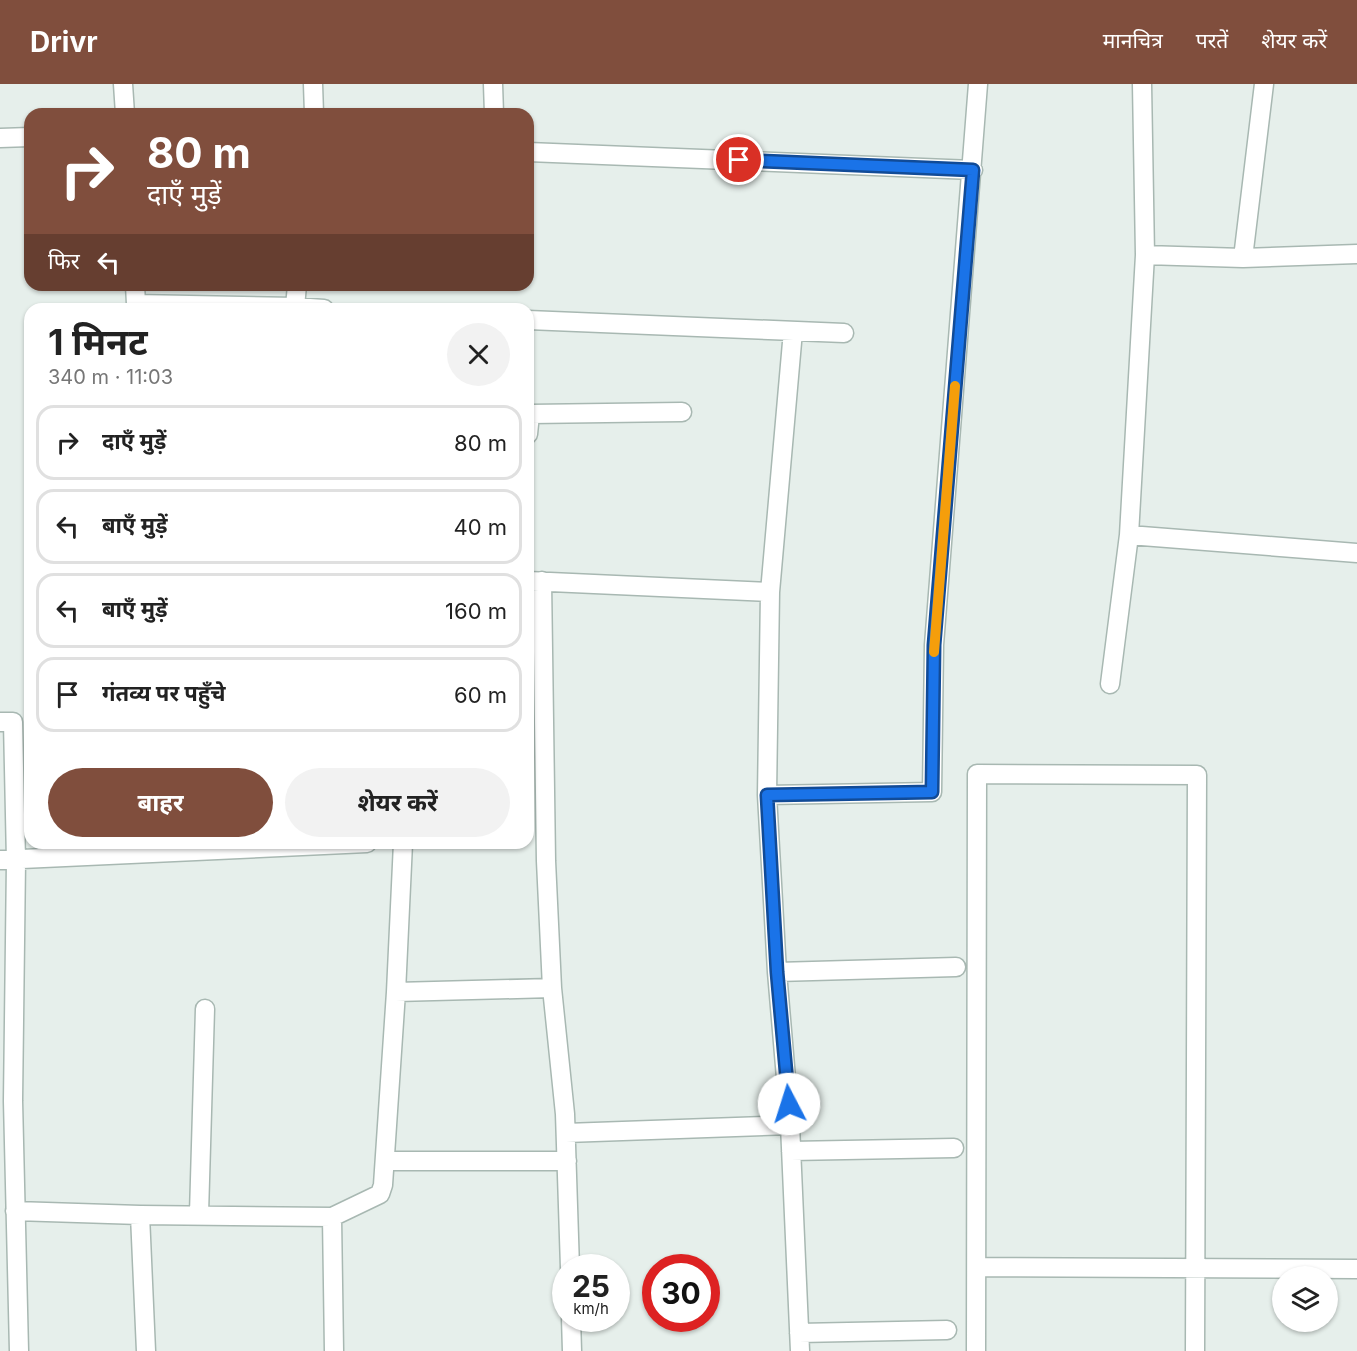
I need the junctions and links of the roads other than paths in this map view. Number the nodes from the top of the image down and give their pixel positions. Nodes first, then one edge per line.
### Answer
1 (123, 84) edge
2 (313, 84) edge
3 (493, 84) edge
4 (978, 84) edge
5 (1142, 84) edge
6 (1264, 84) edge
7 (125, 108) edge
8 (314, 108) edge
9 (494, 108) edge
10 (24, 137) edge
11 (0, 138) edge
12 (534, 152) edge
13 (973, 170) junction
14 (1357, 254) edge
15 (1145, 255) junction
16 (1243, 258) junction
17 (534, 320) edge
18 (794, 331) junction
19 (844, 333) dead end
20 (682, 412) dead end
21 (534, 414) edge
22 (1129, 535) junction
23 (1357, 553) edge
24 (535, 581) edge
25 (770, 592) junction
26 (1110, 684) dead end
27 (14, 722) edge
28 (767, 795) junction
29 (240, 849) edge
30 (403, 849) edge
31 (8, 860) edge
32 (956, 967) dead end
33 (777, 972) junction
34 (552, 988) junction
35 (396, 992) junction
36 (205, 1009) dead end
37 (6, 1100) edge
38 (790, 1125) junction
39 (566, 1133) junction
40 (954, 1148) dead end
41 (791, 1151) junction
42 (385, 1161) junction
43 (567, 1161) junction
44 (15, 1210) junction
45 (199, 1214) junction
46 (140, 1215) junction
47 (332, 1217) junction
48 (570, 1254) edge
49 (976, 1267) junction
50 (1357, 1269) edge
51 (1196, 1270) junction
52 (947, 1330) dead end
53 (571, 1332) edge
54 (799, 1342) edge
55 (19, 1351) edge
56 (146, 1351) edge
57 (334, 1351) edge
58 (572, 1351) edge
59 (976, 1351) edge
60 (1195, 1351) edge

1 - 7 street
2 - 8 street
3 - 9 street
4 - 13 street
5 - 15 street
6 - 16 street
10 - 11 street
12 - 13 street
13 - 28 street
14 - 16 street
15 - 16 street
15 - 22 street
17 - 18 street
18 - 19 street
18 - 25 street
20 - 21 street
22 - 23 street
22 - 26 street
24 - 25 street
24 - 34 street
25 - 28 street
27 - 31 street
28 - 33 street
29 - 31 street
30 - 35 street
31 - 37 street
32 - 33 street
33 - 38 street
34 - 35 street
34 - 39 street
35 - 42 street
36 - 45 street
37 - 44 street
38 - 39 street
38 - 41 street
39 - 43 street
40 - 41 street
41 - 54 street
42 - 43 street
42 - 47 street
43 - 48 street
44 - 46 street
44 - 55 street
45 - 46 street
45 - 47 street
46 - 56 street
47 - 57 street
49 - 51 street
49 - 51 street
49 - 59 street
50 - 51 street
51 - 60 street
52 - 54 street
53 - 58 street

